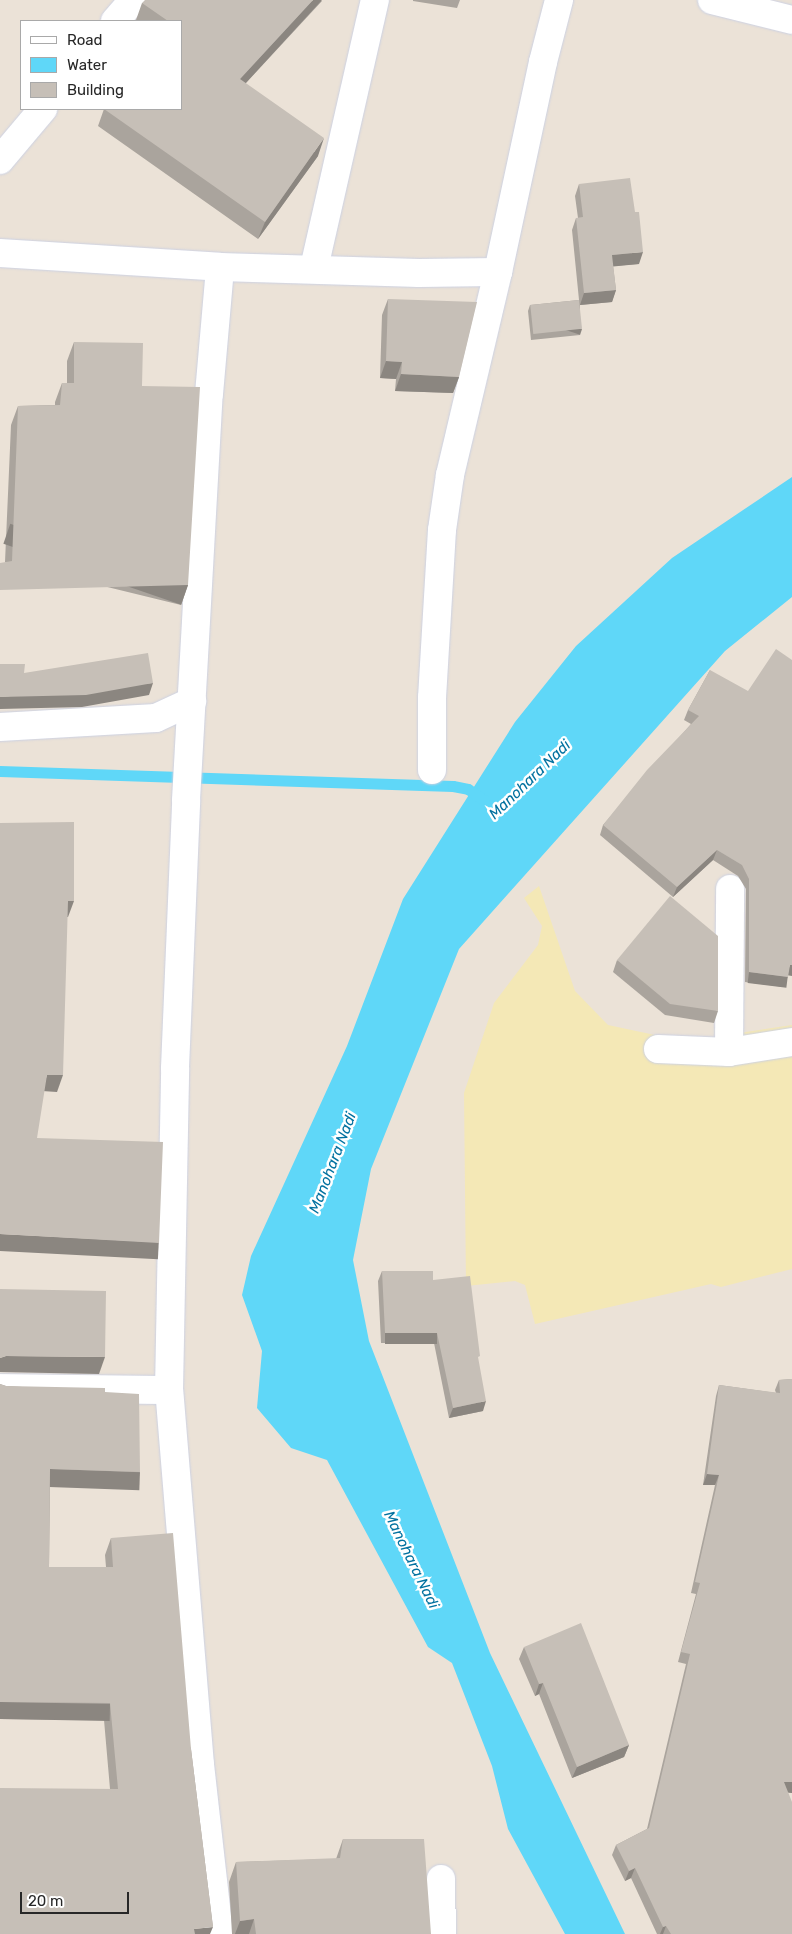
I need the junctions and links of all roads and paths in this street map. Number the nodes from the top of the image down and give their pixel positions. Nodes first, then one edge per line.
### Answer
1 (133, 0) edge
2 (375, 0) edge
3 (559, 0) edge
4 (712, 0) edge
5 (792, 19) edge
6 (117, 20) edge
7 (42, 110) edge
8 (0, 160) edge
9 (0, 253) edge
10 (220, 266) junction
11 (314, 268) junction
12 (498, 272) junction
13 (192, 701) junction
14 (0, 726) edge
15 (432, 770) dead end
16 (730, 889) dead end
17 (792, 1042) edge
18 (658, 1049) dead end
19 (730, 1052) junction
20 (0, 1388) edge
21 (169, 1390) junction
22 (441, 1879) dead end
23 (219, 1934) edge
24 (442, 1934) edge

1 - 6 street
2 - 11 street
3 - 12 street
4 - 5 street
7 - 8 street
9 - 10 street
10 - 11 street
10 - 13 street
11 - 12 street
12 - 15 street
13 - 14 street
13 - 21 street
16 - 19 street
17 - 19 street
18 - 19 street
20 - 21 street
21 - 23 street
22 - 24 street

